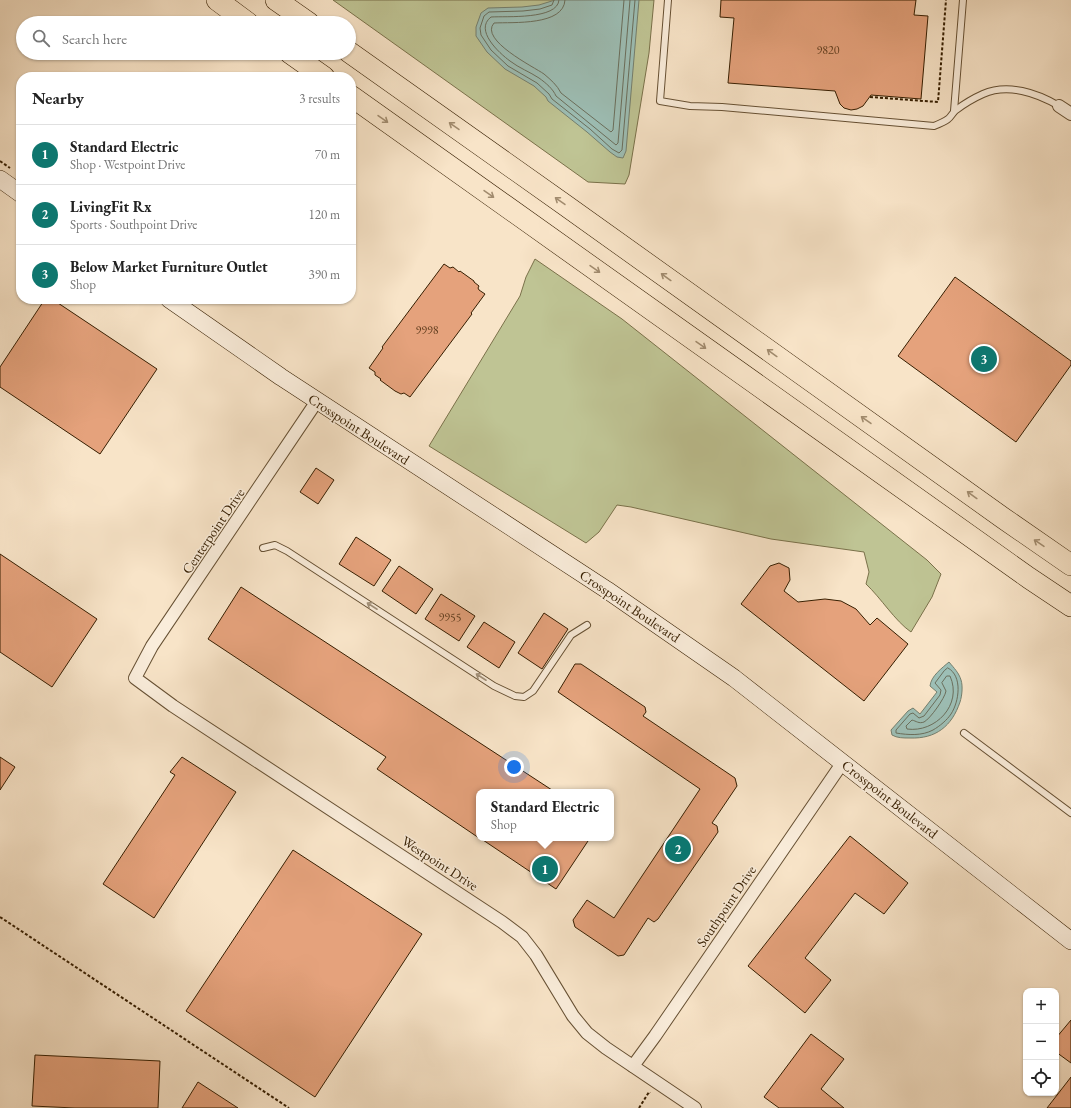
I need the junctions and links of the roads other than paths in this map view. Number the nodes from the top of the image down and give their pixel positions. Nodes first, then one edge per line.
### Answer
1 (216, 0) edge
2 (276, 0) edge
3 (668, 0) edge
4 (963, 0) edge
5 (238, 16) edge
6 (299, 16) edge
7 (356, 57) edge
8 (300, 60) edge
9 (317, 72) edge
10 (356, 100) edge
11 (1059, 106) joint
12 (954, 111) junction
13 (1071, 114) edge
14 (0, 179) edge
15 (16, 190) edge
16 (176, 304) edge
17 (317, 401) junction
18 (263, 548) dead end
19 (1071, 565) edge
20 (1029, 578) junction
21 (1071, 606) edge
22 (1071, 616) edge
23 (587, 625) dead end
24 (135, 678) joint
25 (964, 733) dead end
26 (843, 762) junction
27 (1071, 813) edge
28 (1069, 936) edge
29 (634, 1066) junction
30 (695, 1108) edge

1 - 5 highway
2 - 6 highway
3 - 12 lane
4 - 12 lane
19 -> 7 highway
8 - 9 highway
10 -> 20 highway
11 - 12 lane
11 - 13 street
14 - 15 street
16 - 17 street, Crosspoint Boulevard
17 - 24 street, Centerpoint Drive
17 - 26 street, Crosspoint Boulevard
23 -> 18 lane
20 - 21 highway
20 - 22 highway
24 - 29 street, Westpoint Drive
25 - 27 lane
26 - 28 street, Crosspoint Boulevard
26 - 29 street, Southpoint Drive
29 - 30 street, Westpoint Drive

